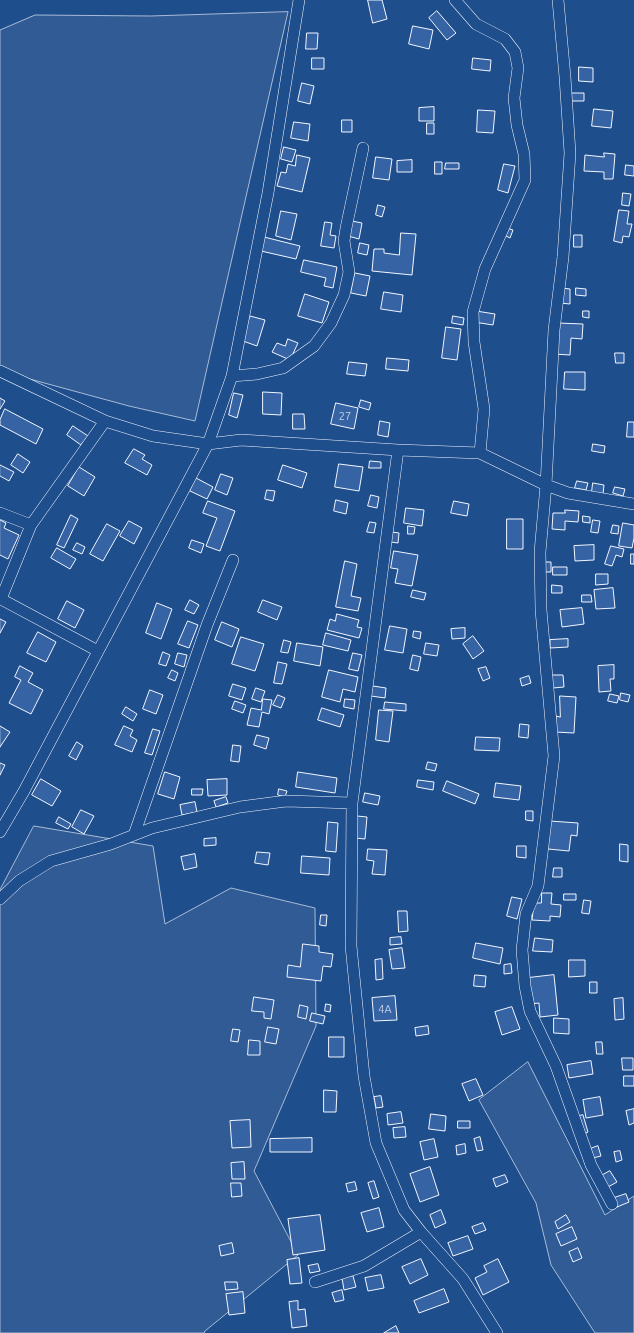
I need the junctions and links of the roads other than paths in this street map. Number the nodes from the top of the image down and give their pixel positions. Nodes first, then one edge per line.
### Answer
1 (299, 0) edge
2 (455, 0) edge
3 (558, 0) edge
4 (363, 148) dead end
5 (0, 371) edge
6 (232, 376) junction
7 (105, 421) junction
8 (208, 444) junction
9 (398, 450) junction
10 (480, 453) junction
11 (546, 485) junction
12 (634, 504) edge
13 (0, 513) edge
14 (31, 525) junction
15 (233, 560) dead end
16 (98, 651) junction
17 (352, 802) junction
18 (0, 832) edge
19 (134, 835) junction
20 (0, 899) edge
21 (612, 1204) dead end
22 (421, 1232) junction
23 (315, 1282) dead end
24 (497, 1333) edge

1 - 6 street
2 - 10 street
3 - 11 street
4 - 6 street
5 - 7 street
6 - 8 street
7 - 8 street
7 - 14 street
8 - 9 street
8 - 16 street
9 - 10 street
9 - 17 street
10 - 11 street
11 - 12 street
11 - 21 street
13 - 14 street
14 - 16 street
15 - 19 street
16 - 18 street
17 - 19 street
17 - 22 street
19 - 20 street
22 - 23 street
22 - 24 street

